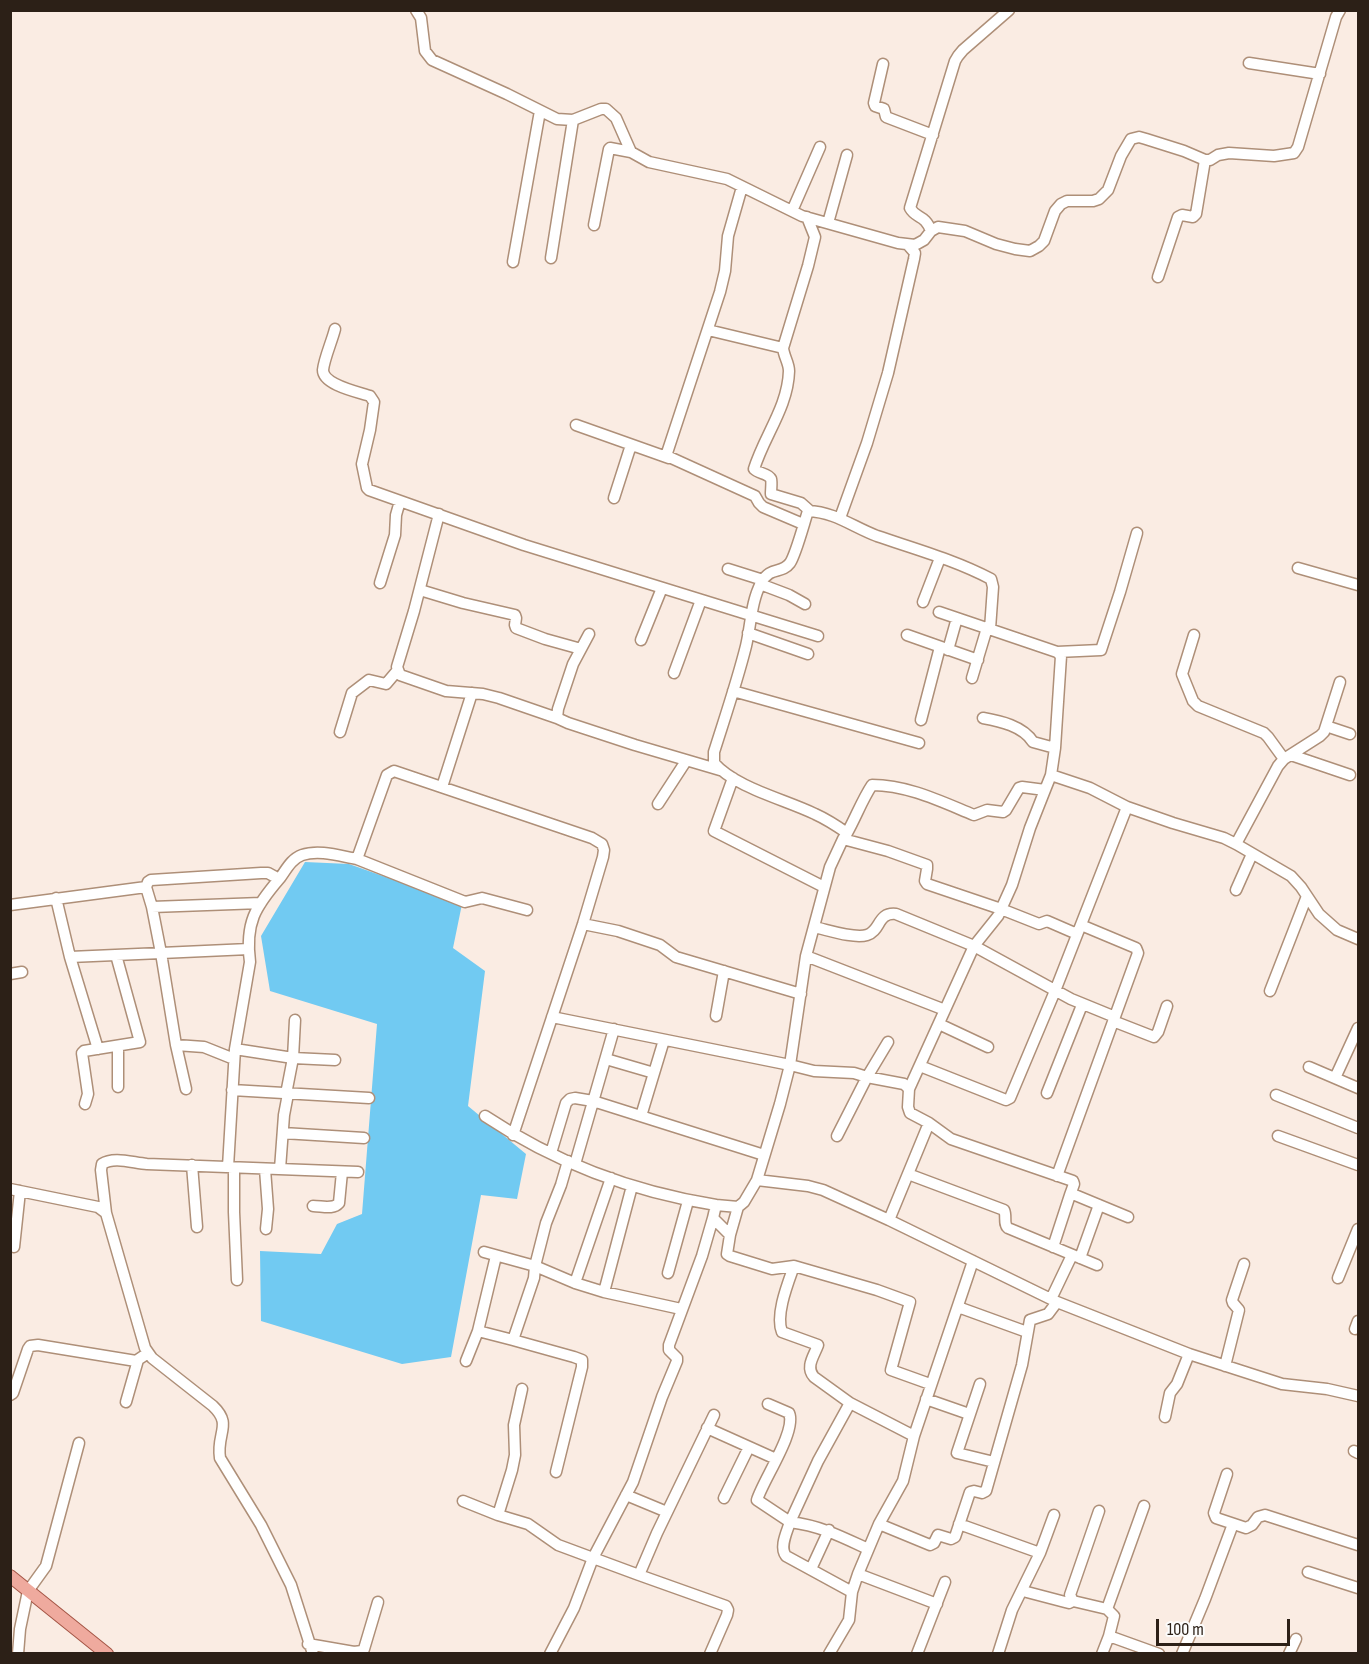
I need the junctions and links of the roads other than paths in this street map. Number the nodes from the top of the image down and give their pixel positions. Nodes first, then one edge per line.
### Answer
1 (416, 10) edge
2 (1009, 10) edge
3 (1340, 10) edge
4 (1249, 63) dead end
5 (883, 64) dead end
6 (1320, 74) junction
7 (540, 111) junction
8 (573, 120) junction
9 (933, 135) junction
10 (820, 147) dead end
11 (631, 152) junction
12 (847, 155) dead end
13 (1205, 160) junction
14 (742, 187) junction
15 (792, 211) junction
16 (807, 217) junction
17 (828, 223) junction
18 (594, 225) dead end
19 (931, 231) junction
20 (908, 244) junction
21 (551, 258) dead end
22 (513, 262) dead end
23 (1158, 278) dead end
24 (335, 329) dead end
25 (708, 330) junction
26 (783, 348) junction
27 (576, 425) dead end
28 (631, 445) junction
29 (669, 458) junction
30 (614, 498) dead end
31 (400, 501) junction
32 (810, 511) junction
33 (439, 514) junction
34 (840, 518) junction
35 (803, 524) junction
36 (1137, 532) dead end
37 (940, 558) junction
38 (1298, 568) dead end
39 (728, 569) dead end
40 (761, 582) junction
41 (380, 583) dead end
42 (1359, 585) edge
43 (662, 588) junction
44 (420, 590) junction
45 (701, 600) junction
46 (923, 602) dead end
47 (805, 604) dead end
48 (939, 612) dead end
49 (751, 615) junction
50 (957, 618) junction
51 (989, 629) junction
52 (748, 633) junction
53 (589, 634) dead end
54 (907, 635) dead end
55 (1194, 635) dead end
56 (818, 636) dead end
57 (641, 640) dead end
58 (944, 649) junction
59 (581, 650) junction
60 (1057, 652) junction
61 (808, 654) dead end
62 (978, 660) junction
63 (397, 671) junction
64 (674, 673) dead end
65 (972, 678) dead end
66 (1340, 682) dead end
67 (733, 691) junction
68 (472, 693) junction
69 (557, 717) junction
70 (983, 717) dead end
71 (921, 720) dead end
72 (1326, 726) junction
73 (340, 732) dead end
74 (1350, 734) dead end
75 (919, 743) dead end
76 (1055, 748) junction
77 (1288, 757) junction
78 (686, 761) junction
79 (720, 770) junction
80 (1051, 775) junction
81 (1350, 775) dead end
82 (733, 778) junction
83 (442, 787) junction
84 (1045, 790) junction
85 (658, 804) dead end
86 (1127, 807) junction
87 (845, 836) junction
88 (1236, 844) junction
89 (1252, 854) junction
90 (357, 859) junction
91 (279, 879) junction
92 (146, 887) junction
93 (824, 887) junction
94 (1236, 890) dead end
95 (1307, 896) junction
96 (56, 898) junction
97 (261, 903) junction
98 (10, 904) edge
99 (152, 908) junction
100 (1001, 909) junction
101 (527, 910) dead end
102 (584, 924) junction
103 (814, 927) junction
104 (1079, 929) junction
105 (1359, 939) edge
106 (974, 946) junction
107 (249, 949) junction
108 (160, 953) junction
109 (116, 955) junction
110 (806, 956) junction
111 (70, 957) junction
112 (724, 971) junction
113 (22, 972) dead end
114 (10, 974) edge
115 (1055, 991) junction
116 (1270, 991) dead end
117 (801, 994) junction
118 (1082, 1005) junction
119 (1167, 1005) dead end
120 (945, 1010) junction
121 (716, 1016) dead end
122 (552, 1017) junction
123 (1114, 1019) junction
124 (295, 1020) dead end
125 (939, 1024) junction
126 (1359, 1028) edge
127 (614, 1029) junction
128 (664, 1040) junction
129 (888, 1042) dead end
130 (176, 1045) junction
131 (118, 1047) junction
132 (988, 1047) dead end
133 (98, 1049) junction
134 (234, 1054) junction
135 (293, 1058) junction
136 (606, 1059) junction
137 (335, 1060) dead end
138 (790, 1065) junction
139 (920, 1066) junction
140 (1309, 1067) dead end
141 (654, 1073) junction
142 (867, 1077) junction
143 (1335, 1078) junction
144 (118, 1087) dead end
145 (1359, 1088) edge
146 (186, 1089) dead end
147 (909, 1089) junction
148 (232, 1090) junction
149 (1047, 1093) dead end
150 (287, 1094) junction
151 (1276, 1095) dead end
152 (369, 1098) dead end
153 (593, 1101) junction
154 (85, 1104) dead end
155 (485, 1116) dead end
156 (641, 1116) junction
157 (929, 1123) junction
158 (1359, 1128) edge
159 (283, 1133) junction
160 (513, 1135) junction
161 (837, 1136) dead end
162 (1278, 1136) dead end
163 (364, 1138) dead end
164 (551, 1153) junction
165 (764, 1155) junction
166 (572, 1163) junction
167 (192, 1165) junction
168 (1359, 1165) edge
169 (231, 1168) junction
170 (265, 1169) junction
171 (280, 1170) junction
172 (342, 1172) junction
173 (358, 1172) dead end
174 (908, 1174) junction
175 (1058, 1176) junction
176 (611, 1178) junction
177 (757, 1180) junction
178 (632, 1186) junction
179 (15, 1190) edge
180 (1070, 1195) junction
181 (688, 1201) junction
182 (716, 1205) junction
183 (1099, 1205) junction
184 (313, 1206) dead end
185 (738, 1207) junction
186 (106, 1213) junction
187 (1128, 1217) dead end
188 (712, 1218) junction
189 (890, 1220) junction
190 (197, 1227) dead end
191 (266, 1229) dead end
192 (1359, 1229) edge
193 (730, 1235) junction
194 (1053, 1246) junction
195 (14, 1247) dead end
196 (484, 1252) dead end
197 (496, 1256) junction
198 (1076, 1256) junction
199 (973, 1261) junction
200 (1244, 1264) dead end
201 (1097, 1265) dead end
202 (535, 1266) junction
203 (794, 1266) junction
204 (668, 1273) dead end
205 (1338, 1278) dead end
206 (237, 1280) dead end
207 (575, 1283) junction
208 (604, 1292) junction
209 (1054, 1301) junction
210 (958, 1307) junction
211 (681, 1309) junction
212 (478, 1331) junction
213 (1027, 1332) junction
214 (513, 1340) junction
215 (148, 1353) junction
216 (1189, 1354) junction
217 (138, 1360) junction
218 (466, 1361) dead end
219 (1225, 1366) junction
220 (930, 1384) junction
221 (980, 1384) dead end
222 (522, 1389) dead end
223 (10, 1395) edge
224 (1359, 1396) edge
225 (926, 1399) junction
226 (126, 1402) dead end
227 (850, 1402) junction
228 (768, 1404) dead end
229 (969, 1414) junction
230 (714, 1415) dead end
231 (1165, 1417) dead end
232 (707, 1428) junction
233 (914, 1436) junction
234 (79, 1443) dead end
235 (749, 1447) junction
236 (776, 1459) junction
237 (994, 1462) junction
238 (555, 1472) dead end
239 (1227, 1474) dead end
240 (626, 1495) junction
241 (724, 1498) dead end
242 (463, 1501) dead end
243 (1144, 1506) dead end
244 (1099, 1511) dead end
245 (667, 1512) junction
246 (498, 1515) junction
247 (1054, 1515) dead end
248 (790, 1522) junction
249 (879, 1524) junction
250 (959, 1524) junction
251 (1233, 1524) junction
252 (829, 1530) junction
253 (1359, 1545) edge
254 (868, 1549) junction
255 (1040, 1553) junction
256 (592, 1558) junction
257 (812, 1569) junction
258 (1308, 1572) dead end
259 (858, 1574) junction
260 (639, 1575) junction
261 (10, 1576) edge
262 (945, 1582) dead end
263 (1359, 1588) edge
264 (28, 1591) junction
265 (1023, 1591) junction
266 (852, 1592) junction
267 (1073, 1601) junction
268 (378, 1602) dead end
269 (936, 1604) junction
270 (1107, 1609) junction
271 (1109, 1636) junction
272 (1296, 1639) dead end
273 (310, 1649) edge
274 (16, 1651) edge
275 (106, 1653) edge
276 (550, 1653) edge
277 (710, 1653) edge
278 (829, 1653) edge
279 (917, 1653) edge
280 (998, 1653) edge
281 (1102, 1653) edge
282 (1159, 1653) edge
283 (1182, 1653) edge
284 (1289, 1653) edge

1 - 7 street
2 - 9 street
3 - 6 street
4 - 6 street
5 - 9 street
6 - 13 street
7 - 8 street
7 - 22 street
8 - 11 street
8 - 21 street
9 - 19 street
10 - 15 street
11 - 14 street
11 - 18 street
12 - 17 street
13 - 19 street
13 - 23 street
14 - 15 street
14 - 25 street
15 - 16 street
16 - 17 street
16 - 26 street
17 - 20 street
19 - 20 street
20 - 34 street
24 - 31 street
25 - 26 street
25 - 29 street
26 - 32 street
27 - 28 street
28 - 29 street
28 - 30 street
29 - 35 street
31 - 33 street
31 - 41 street
32 - 34 street
32 - 35 street
33 - 43 street
33 - 44 street
34 - 37 street
35 - 40 street
36 - 60 street
37 - 46 street
37 - 51 street
38 - 42 street
39 - 40 street
40 - 47 street
40 - 49 street
43 - 45 street
43 - 57 street
44 - 59 street
44 - 63 street
45 - 49 street
45 - 64 street
48 - 50 street
49 - 52 street
49 - 56 street
50 - 51 street
50 - 58 street
51 - 60 street
51 - 62 street
52 - 61 street
52 - 67 street
53 - 59 street
54 - 58 street
55 - 77 street
58 - 62 street
58 - 71 street
59 - 69 street
60 - 76 street
62 - 65 street
63 - 68 street
63 - 73 street
66 - 72 street
67 - 75 street
67 - 79 street
68 - 69 street
68 - 83 street
69 - 78 street
70 - 76 street
72 - 74 street
72 - 77 street
76 - 80 street
77 - 81 street
77 - 88 street
78 - 79 street
78 - 85 street
79 - 82 street
80 - 84 street
80 - 86 street
82 - 87 street
82 - 93 street
83 - 90 street
83 - 102 street
84 - 87 street
84 - 100 street
86 - 88 street
86 - 104 street
87 - 93 street
87 - 100 street
88 - 89 street
89 - 94 street
89 - 95 street
90 - 91 street
90 - 101 street
91 - 92 street
91 - 97 street
92 - 96 street
92 - 99 street
93 - 103 street
95 - 105 street
95 - 116 street
96 - 98 street
96 - 111 street
97 - 99 street
97 - 107 street
99 - 108 street
100 - 104 street
100 - 106 street
102 - 112 street
102 - 122 street
103 - 106 street
103 - 110 street
104 - 115 street
104 - 123 street
106 - 115 street
106 - 120 street
107 - 108 street
107 - 134 street
108 - 109 street
108 - 130 street
109 - 111 street
109 - 131 street
110 - 117 street
110 - 120 street
111 - 133 street
112 - 117 street
112 - 121 street
113 - 114 street
115 - 118 street
115 - 139 street
117 - 138 street
118 - 123 street
118 - 149 street
119 - 123 street
120 - 125 street
122 - 127 street
122 - 160 street
123 - 175 street
124 - 135 street
125 - 132 street
125 - 139 street
126 - 143 street
127 - 128 street
127 - 136 street
128 - 138 street
128 - 141 street
129 - 142 street
130 - 134 street
130 - 146 street
131 - 133 street
131 - 144 street
133 - 154 street
134 - 135 street
134 - 148 street
135 - 137 street
135 - 150 street
136 - 141 street
136 - 153 street
138 - 142 street
138 - 165 street
139 - 147 street
140 - 143 street
141 - 156 street
142 - 147 street
142 - 161 street
143 - 145 street
147 - 157 street
148 - 150 street
148 - 169 street
150 - 152 street
150 - 159 street
151 - 158 street
153 - 156 street
153 - 164 street
153 - 166 street
155 - 160 street
156 - 165 street
157 - 174 street
157 - 175 street
159 - 163 street
159 - 171 street
160 - 164 street
162 - 168 street
164 - 166 street
165 - 177 street
166 - 176 street
166 - 202 street
167 - 169 street
167 - 186 street
167 - 190 street
169 - 170 street
169 - 206 street
170 - 171 street
170 - 191 street
171 - 172 street
172 - 173 street
172 - 184 street
174 - 189 street
174 - 194 street
175 - 180 street
176 - 178 street
176 - 207 street
177 - 185 street
177 - 189 street
178 - 181 street
178 - 208 street
179 - 186 street
179 - 195 street
180 - 183 street
180 - 194 street
181 - 182 street
181 - 204 street
182 - 185 street
182 - 188 street
183 - 187 street
183 - 198 street
185 - 193 street
186 - 215 street
188 - 193 street
188 - 211 street
189 - 199 street
192 - 205 street
193 - 203 street
194 - 198 street
196 - 197 street
197 - 202 street
197 - 212 street
198 - 201 street
198 - 209 street
199 - 209 street
199 - 210 street
200 - 219 street
202 - 207 street
202 - 214 street
203 - 220 street
203 - 227 street
207 - 208 street
208 - 211 street
209 - 213 street
209 - 216 street
210 - 213 street
210 - 220 street
211 - 240 street
212 - 214 street
212 - 218 street
213 - 237 street
214 - 238 street
215 - 217 street
215 - 273 street
216 - 219 street
216 - 231 street
217 - 223 street
217 - 226 street
219 - 224 street
220 - 225 street
221 - 229 street
222 - 246 street
225 - 229 street
225 - 233 street
227 - 233 street
227 - 248 street
228 - 236 street
229 - 237 street
230 - 232 street
232 - 235 street
232 - 245 street
233 - 249 street
234 - 264 street
235 - 236 street
235 - 241 street
236 - 248 street
237 - 250 street
239 - 251 street
240 - 245 street
240 - 256 street
242 - 246 street
243 - 270 street
244 - 267 street
245 - 260 street
246 - 256 street
247 - 255 street
248 - 252 street
248 - 257 street
249 - 250 street
249 - 254 street
250 - 255 street
251 - 253 street
251 - 283 street
252 - 254 street
252 - 257 street
254 - 259 street
255 - 265 street
256 - 260 street
256 - 276 street
257 - 266 street
258 - 263 street
259 - 266 street
259 - 269 street
260 - 277 street
261 - 264 main road
262 - 269 street
264 - 274 street
264 - 275 main road
265 - 267 street
265 - 280 street
266 - 278 street
267 - 270 street
268 - 273 street
269 - 279 street
270 - 271 street
271 - 281 street
271 - 282 street
272 - 284 street

